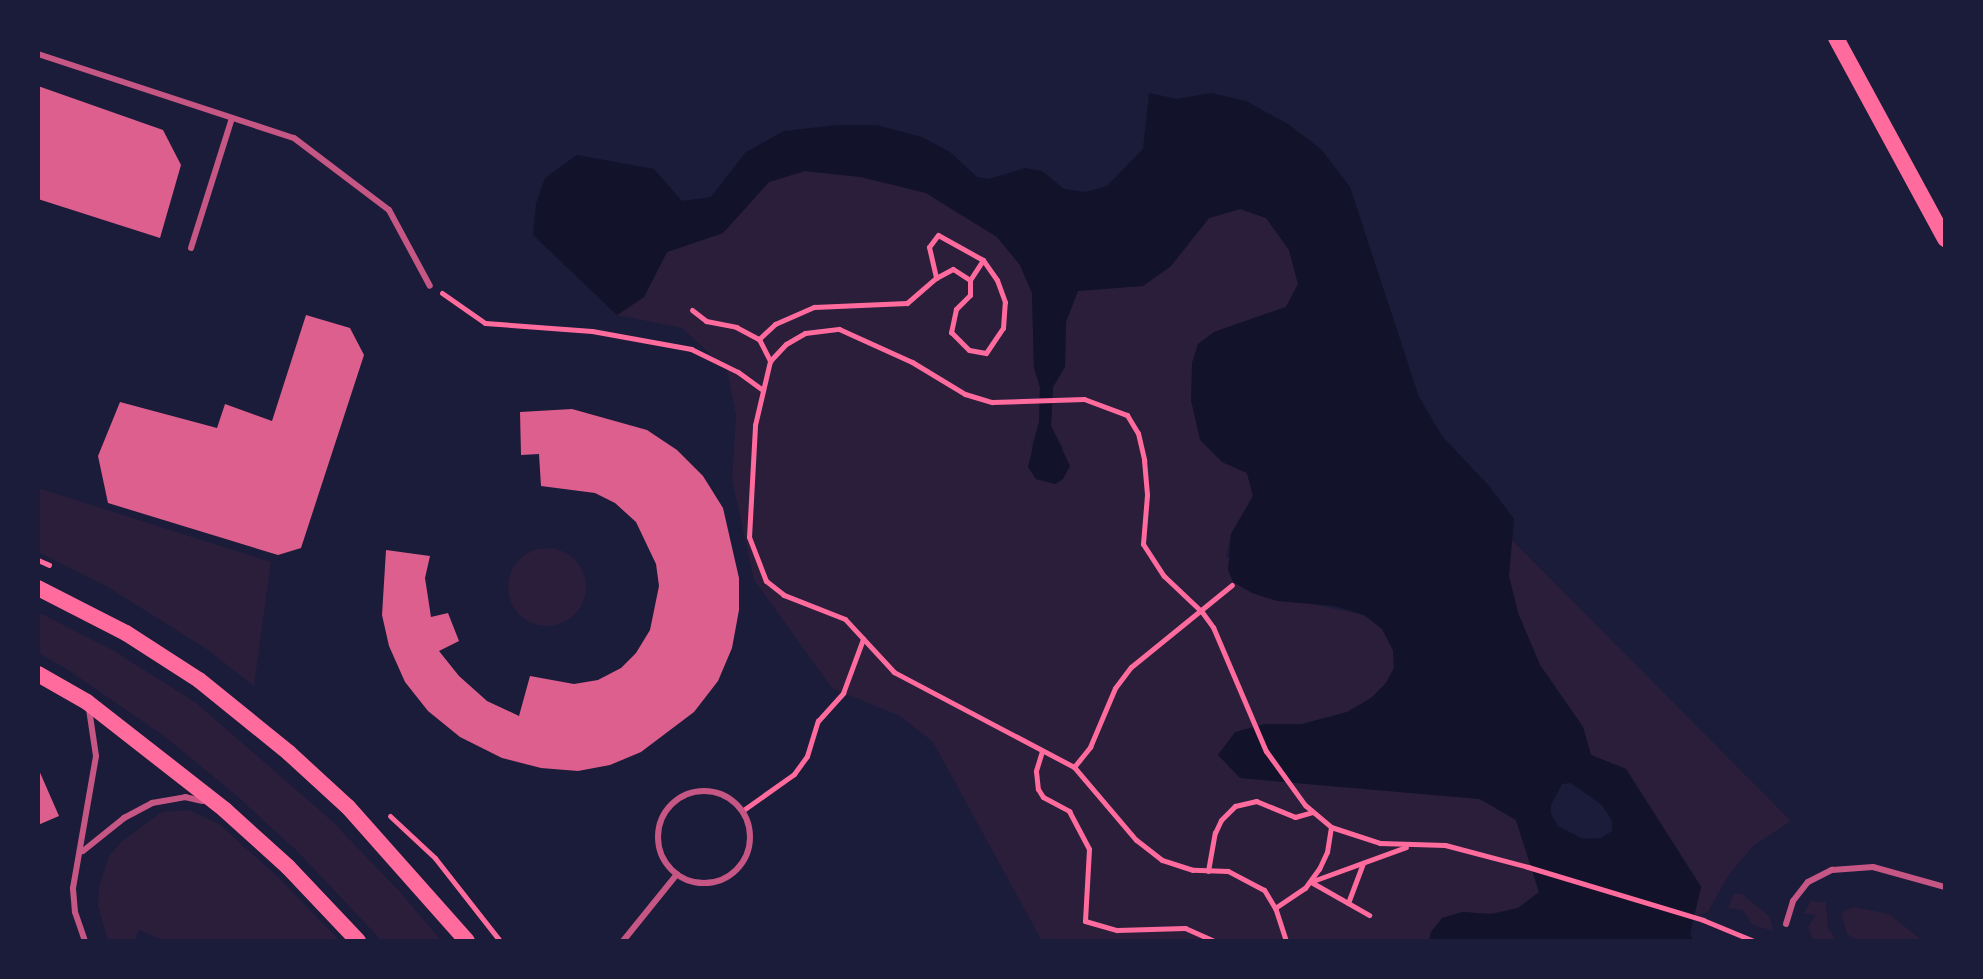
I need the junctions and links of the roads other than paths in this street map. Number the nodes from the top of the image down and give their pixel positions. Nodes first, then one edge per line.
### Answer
1 (1836, 38) edge
2 (38, 54) edge
3 (232, 118) junction
4 (1945, 239) edge
5 (191, 248) dead end
6 (430, 286) road end
7 (38, 588) edge
8 (38, 674) edge
9 (87, 702) junction
10 (225, 810) junction
11 (83, 851) junction
12 (677, 874) junction
13 (1945, 887) edge
14 (1786, 924) dead end
15 (85, 941) edge
16 (358, 941) edge
17 (467, 941) edge
18 (623, 941) edge

1 - 4 main road
2 - 3 lane
3 - 5 lane
3 - 6 lane
7 - 17 main road
8 - 9 main road
9 - 10 main road
9 - 11 lane
10 - 11 lane
10 - 16 main road
11 - 15 lane
12 - 12 lane
12 - 18 lane
13 - 14 lane

